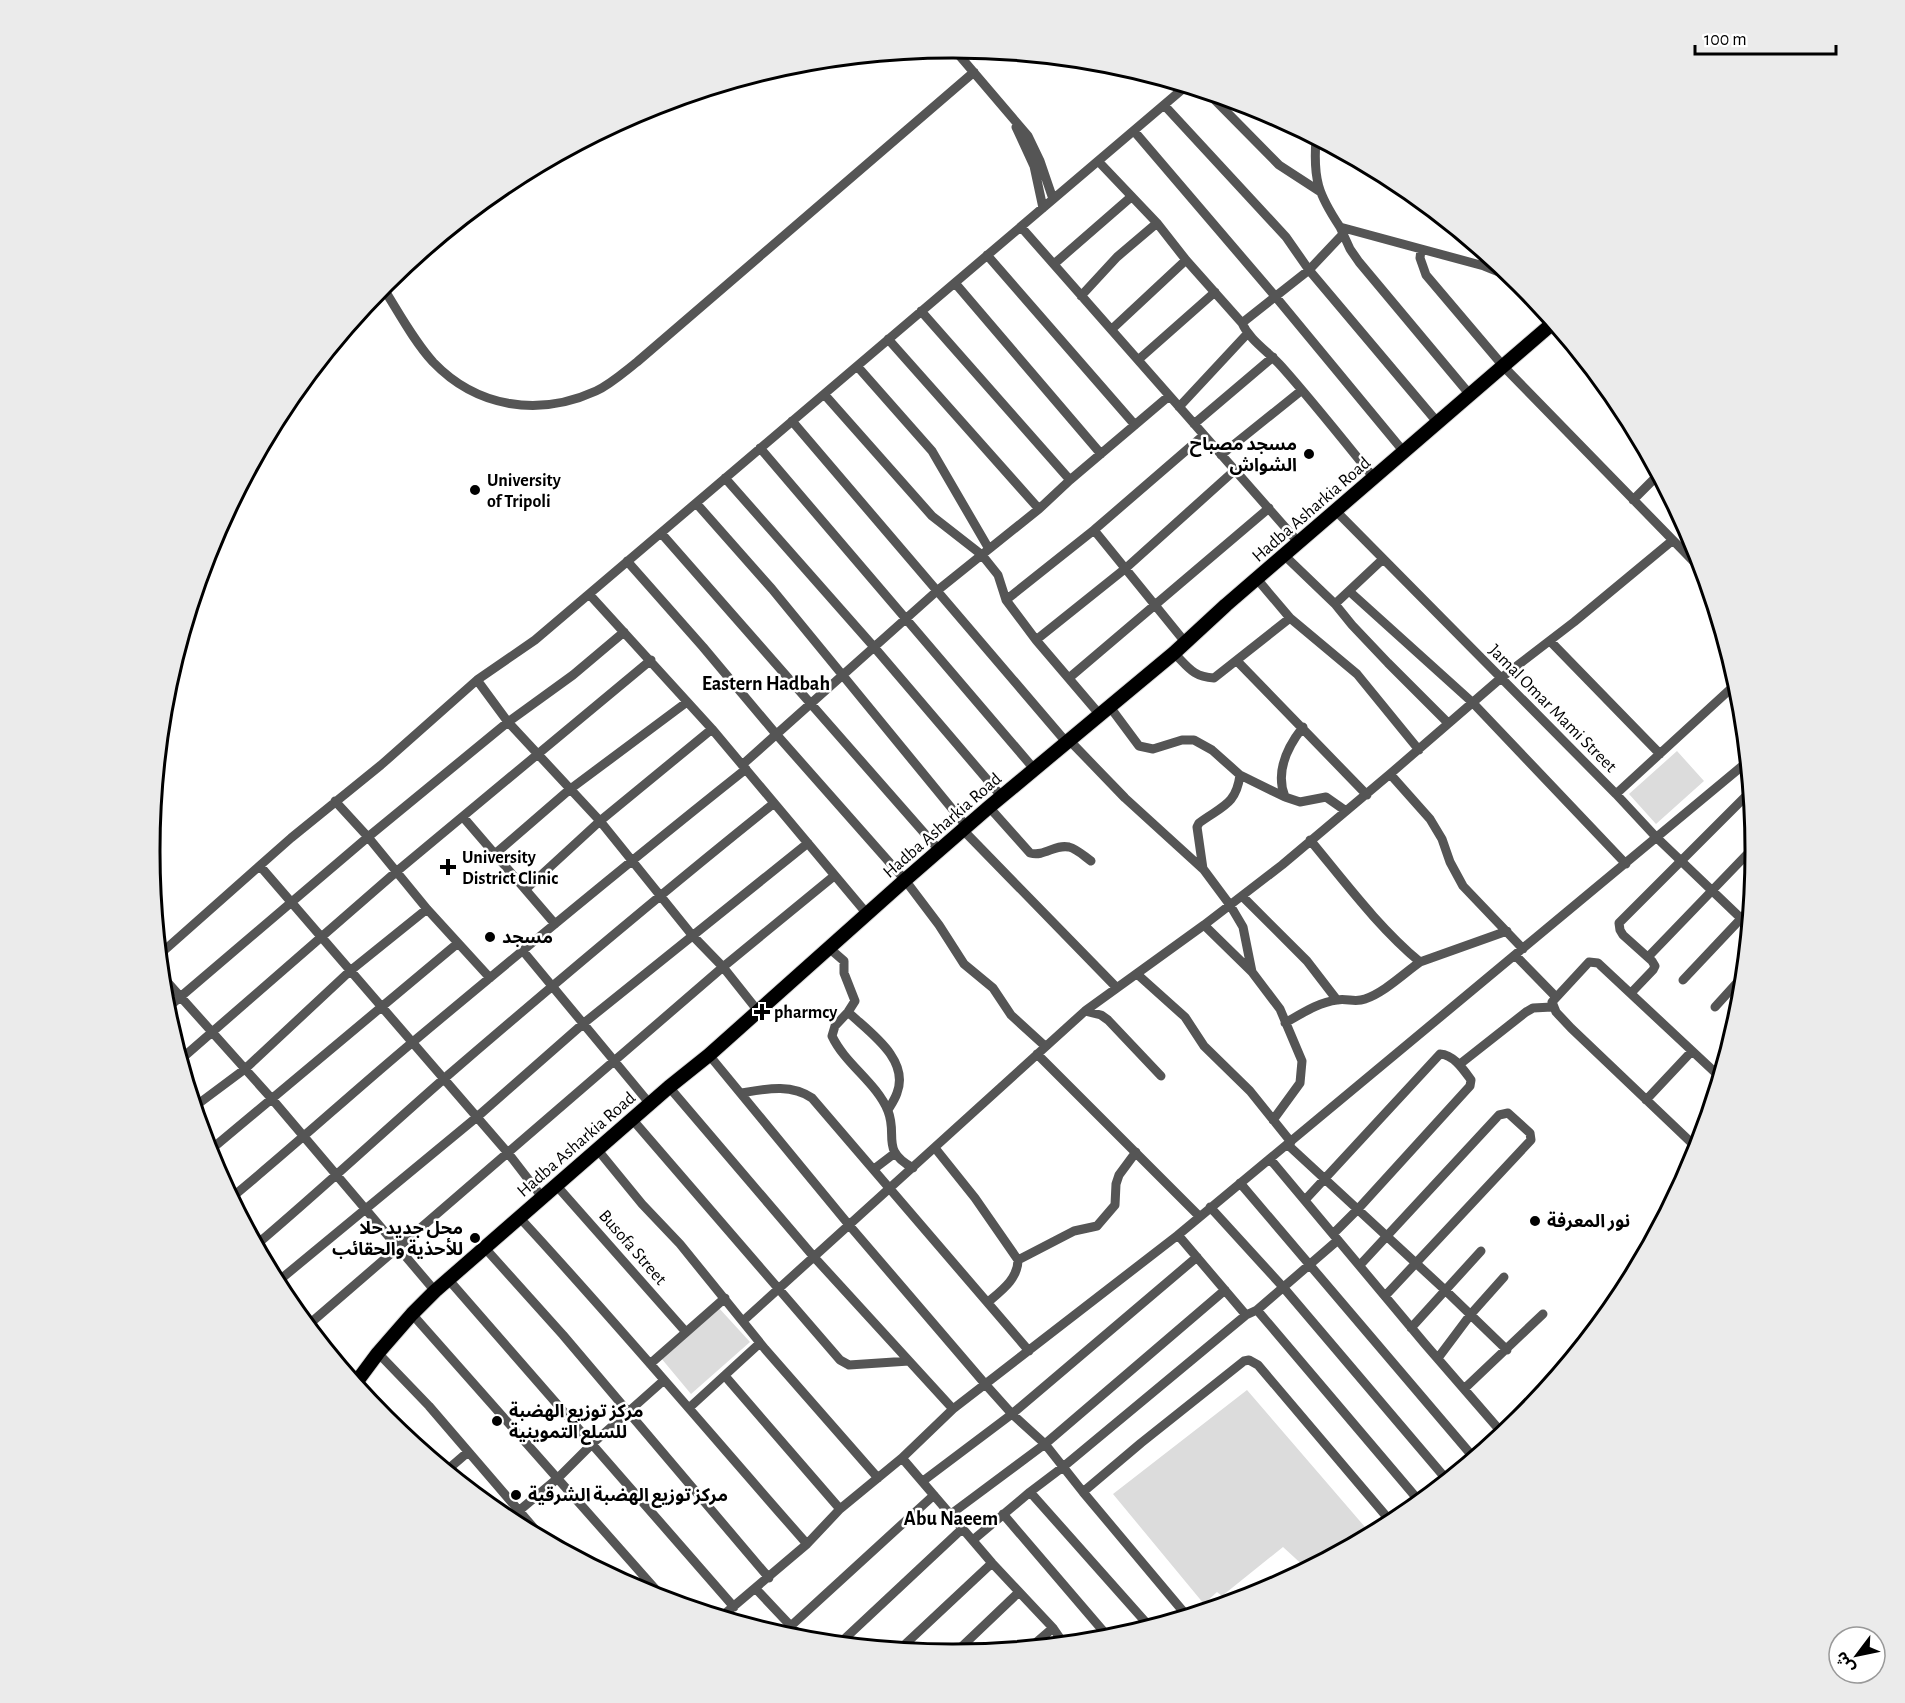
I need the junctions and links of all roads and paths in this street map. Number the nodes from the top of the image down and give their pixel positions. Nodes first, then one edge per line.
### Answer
1 (962, 58) edge
2 (974, 72) junction
3 (1179, 92) edge
4 (1164, 105) junction
5 (1221, 106) edge
6 (1010, 114) junction
7 (1134, 131) junction
8 (1314, 146) edge
9 (1098, 161) junction
10 (1319, 191) junction
11 (1131, 197) junction
12 (1053, 199) junction
13 (1043, 208) junction
14 (1157, 223) junction
15 (1021, 227) junction
16 (1341, 231) junction
17 (1421, 250) junction
18 (987, 255) junction
19 (1186, 260) junction
20 (1054, 264) junction
21 (1488, 268) edge
22 (1309, 270) junction
23 (955, 283) junction
24 (1215, 292) junction
25 (388, 295) edge
26 (1081, 296) junction
27 (1275, 296) junction
28 (921, 311) junction
29 (1242, 323) junction
30 (1548, 328) edge
31 (1112, 330) junction
32 (1247, 334) junction
33 (888, 339) junction
34 (1273, 357) junction
35 (1138, 360) junction
36 (857, 366) junction
37 (1504, 367) junction
38 (1302, 390) junction
39 (824, 394) junction
40 (1169, 396) junction
41 (1471, 396) junction
42 (1179, 407) junction
43 (792, 421) junction
44 (1438, 423) junction
45 (1194, 424) junction
46 (1135, 425) junction
47 (1204, 435) junction
48 (760, 448) junction
49 (1404, 452) junction
50 (1101, 454) junction
51 (1221, 455) junction
52 (1235, 470) junction
53 (725, 478) junction
54 (1374, 478) junction
55 (1070, 480) junction
56 (1653, 480) edge
57 (1633, 500) junction
58 (696, 503) junction
59 (1269, 508) junction
60 (1039, 510) junction
61 (1336, 512) junction
62 (1094, 530) junction
63 (661, 533) junction
64 (1673, 540) junction
65 (1299, 543) junction
66 (986, 552) junction
67 (1688, 555) edge
68 (1285, 556) junction
69 (1383, 559) junction
70 (627, 561) junction
71 (1126, 568) junction
72 (1257, 579) junction
73 (938, 590) junction
74 (1350, 591) junction
75 (589, 594) junction
76 (1006, 600) junction
77 (1335, 604) junction
78 (1155, 605) junction
79 (1290, 618) junction
80 (906, 619) junction
81 (624, 632) junction
82 (1036, 640) junction
83 (1550, 641) junction
84 (1185, 642) junction
85 (874, 647) junction
86 (1174, 653) junction
87 (651, 660) junction
88 (1238, 661) junction
89 (842, 675) junction
90 (1069, 678) junction
91 (1501, 678) junction
92 (477, 680) junction
93 (1729, 691) edge
94 (687, 702) junction
95 (1473, 702) junction
96 (811, 703) junction
97 (1105, 711) junction
98 (508, 722) junction
99 (1448, 723) junction
100 (1303, 727) junction
101 (712, 729) junction
102 (776, 734) junction
103 (1068, 742) junction
104 (1419, 750) junction
105 (536, 754) junction
106 (1660, 754) junction
107 (744, 767) junction
108 (1741, 767) edge
109 (1035, 770) junction
110 (1390, 774) junction
111 (1240, 775) junction
112 (570, 790) junction
113 (1616, 794) junction
114 (1366, 795) junction
115 (1002, 797) junction
116 (1285, 797) junction
117 (1744, 798) edge
118 (335, 801) junction
119 (773, 804) junction
120 (989, 807) junction
121 (1346, 811) junction
122 (463, 816) junction
123 (600, 822) junction
124 (965, 828) junction
125 (368, 837) junction
126 (1656, 837) junction
127 (1311, 840) junction
128 (808, 843) junction
129 (940, 851) junction
130 (495, 854) junction
131 (1745, 857) edge
132 (632, 860) junction
133 (1091, 861) dead end
134 (1682, 862) junction
135 (1626, 864) junction
136 (260, 866) junction
137 (1204, 870) junction
138 (396, 872) junction
139 (834, 876) junction
140 (905, 880) junction
141 (526, 889) junction
142 (1712, 891) junction
143 (660, 894) junction
144 (1242, 896) junction
145 (293, 903) junction
146 (1230, 904) junction
147 (427, 909) junction
148 (868, 915) junction
149 (1741, 918) joint
150 (555, 924) junction
151 (1204, 925) junction
152 (1507, 931) junction
153 (692, 934) junction
154 (322, 937) junction
155 (458, 943) junction
156 (830, 948) junction
157 (165, 949) edge
158 (1523, 949) junction
159 (523, 951) junction
160 (1516, 956) junction
161 (1648, 957) junction
162 (1420, 962) junction
163 (723, 968) junction
164 (350, 971) junction
165 (1252, 972) junction
166 (1137, 974) junction
167 (490, 978) junction
168 (1683, 980) dead end
169 (554, 986) junction
170 (1733, 987) edge
171 (172, 988) edge
172 (1117, 988) junction
173 (1631, 993) junction
174 (1556, 997) junction
175 (180, 998) junction
176 (1337, 1000) junction
177 (174, 1003) edge
178 (383, 1007) junction
179 (1552, 1007) junction
180 (1715, 1007) dead end
181 (758, 1011) junction
182 (1085, 1011) junction
183 (848, 1012) junction
184 (584, 1023) junction
185 (1285, 1023) junction
186 (212, 1033) junction
187 (412, 1042) junction
188 (1045, 1046) junction
189 (1692, 1051) junction
190 (1037, 1054) junction
191 (186, 1055) edge
192 (710, 1055) junction
193 (615, 1060) junction
194 (1460, 1064) junction
195 (245, 1069) junction
196 (1714, 1071) edge
197 (1161, 1076) dead end
198 (445, 1079) junction
199 (669, 1087) junction
200 (741, 1093) junction
201 (272, 1100) junction
202 (1646, 1100) junction
203 (201, 1102) edge
204 (650, 1104) junction
205 (888, 1110) junction
206 (477, 1117) junction
207 (632, 1119) junction
208 (1273, 1120) junction
209 (304, 1138) junction
210 (1690, 1141) edge
211 (1289, 1143) junction
212 (216, 1145) edge
213 (935, 1148) junction
214 (597, 1149) junction
215 (1136, 1152) junction
216 (508, 1153) junction
217 (895, 1153) junction
218 (1270, 1159) junction
219 (913, 1168) junction
220 (874, 1169) junction
221 (337, 1176) junction
222 (1326, 1179) junction
223 (1240, 1183) junction
224 (556, 1185) junction
225 (890, 1188) junction
226 (237, 1193) edge
227 (542, 1197) junction
228 (1305, 1200) junction
229 (1210, 1207) junction
230 (366, 1209) junction
231 (1358, 1209) junction
232 (1199, 1216) junction
233 (519, 1218) junction
234 (849, 1225) junction
235 (1178, 1235) junction
236 (1386, 1236) junction
237 (1336, 1237) junction
238 (262, 1240) edge
239 (398, 1246) junction
240 (484, 1247) junction
241 (1481, 1251) dead end
242 (814, 1257) junction
243 (1197, 1257) junction
244 (1018, 1260) junction
245 (1416, 1262) junction
246 (1310, 1264) junction
247 (1360, 1265) junction
248 (284, 1277) edge
249 (1504, 1277) dead end
250 (448, 1279) junction
251 (1283, 1287) junction
252 (779, 1288) junction
253 (1224, 1290) junction
254 (1445, 1290) junction
255 (435, 1291) junction
256 (1386, 1295) junction
257 (724, 1298) junction
258 (988, 1302) junction
259 (1257, 1310) junction
260 (412, 1314) junction
261 (1471, 1314) junction
262 (1543, 1314) dead end
263 (1246, 1315) junction
264 (313, 1320) edge
265 (743, 1321) junction
266 (1411, 1328) junction
267 (685, 1331) junction
268 (760, 1343) junction
269 (1506, 1350) junction
270 (1029, 1351) junction
271 (378, 1353) junction
272 (1438, 1358) junction
273 (909, 1361) junction
274 (650, 1364) junction
275 (724, 1376) junction
276 (359, 1377) edge
277 (663, 1382) junction
278 (986, 1385) junction
279 (1464, 1389) junction
280 (688, 1408) junction
281 (953, 1409) junction
282 (629, 1411) junction
283 (1012, 1414) junction
284 (1497, 1427) edge
285 (592, 1444) junction
286 (1045, 1444) junction
287 (468, 1452) junction
288 (1469, 1453) edge
289 (902, 1458) junction
290 (451, 1466) edge
291 (1063, 1467) junction
292 (1443, 1475) edge
293 (558, 1478) junction
294 (878, 1478) junction
295 (923, 1481) junction
296 (1030, 1492) junction
297 (1083, 1492) junction
298 (934, 1495) junction
299 (1415, 1496) edge
300 (840, 1509) junction
301 (519, 1510) junction
302 (516, 1513) edge
303 (951, 1514) junction
304 (1003, 1514) junction
305 (1386, 1516) edge
306 (529, 1521) edge
307 (963, 1528) junction
308 (974, 1540) junction
309 (807, 1544) junction
310 (992, 1563) junction
311 (769, 1578) junction
312 (652, 1585) edge
313 (756, 1589) junction
314 (1019, 1592) junction
315 (734, 1607) junction
316 (1182, 1610) edge
317 (728, 1611) edge
318 (1144, 1620) edge
319 (791, 1626) joint
320 (1053, 1628) junction
321 (1102, 1630) edge
322 (846, 1637) edge
323 (1059, 1637) edge
324 (1040, 1640) edge
325 (906, 1643) edge
326 (965, 1644) edge

1 - 2 street
2 - 6 street
2 - 25 street
3 - 4 street
4 - 7 street
4 - 22 street
5 - 10 street
6 - 12 street
6 - 13 street
7 - 9 street
7 - 27 street
8 - 10 street
9 - 11 street
9 - 12 street
10 - 16 street
11 - 14 street
11 - 20 street
12 - 13 street
13 - 15 street
14 - 19 street
14 - 26 street
15 - 18 street
15 - 20 street
16 - 17 street
16 - 22 street
16 - 41 street
17 - 21 street
17 - 37 street
18 - 23 street
18 - 46 street
19 - 24 street
19 - 31 street
20 - 26 street
22 - 27 street
22 - 44 street
23 - 28 street
23 - 50 street
24 - 29 street
24 - 35 street
26 - 31 street
27 - 29 street
27 - 49 street
28 - 33 street
28 - 55 street
29 - 32 street
30 - 37 main road, Hadba Asharkia Road
31 - 35 street
32 - 34 street
32 - 42 street
33 - 36 street
33 - 60 street
34 - 38 street
34 - 45 street
35 - 40 street
36 - 39 street
36 - 66 street
37 - 41 main road, Hadba Asharkia Road
37 - 57 street
38 - 51 street
38 - 54 street
39 - 43 street
39 - 66 street
40 - 42 street
40 - 46 street
41 - 44 main road, Hadba Asharkia Road
42 - 45 street
43 - 48 street
43 - 73 street
44 - 49 main road, Hadba Asharkia Road
45 - 47 street
46 - 50 street
47 - 51 street
47 - 62 street
48 - 53 street
48 - 80 street
49 - 54 main road, Hadba Asharkia Road
50 - 55 street
51 - 52 street
52 - 59 street
52 - 71 street
53 - 58 street
53 - 85 street
54 - 61 main road, Hadba Asharkia Road
55 - 60 street
56 - 57 street
57 - 64 street
58 - 63 street
58 - 89 street
59 - 65 street
59 - 78 street
60 - 66 street
61 - 65 main road, Hadba Asharkia Road
61 - 69 street, Jamal Omar Mami Street
62 - 71 street
62 - 76 street
63 - 70 street
63 - 96 street
64 - 67 street
64 - 83 street
65 - 68 main road, Hadba Asharkia Road
66 - 73 street
66 - 76 street
68 - 72 main road, Hadba Asharkia Road
68 - 77 street
69 - 74 street
69 - 91 street, Jamal Omar Mami Street
70 - 75 street
70 - 102 street
71 - 78 street
71 - 82 street
72 - 79 street
72 - 84 main road, Hadba Asharkia Road
73 - 80 street
73 - 103 street
74 - 77 street
74 - 95 street
75 - 81 street
75 - 92 street
76 - 82 street
77 - 99 street
78 - 84 street
78 - 90 street
79 - 88 street
79 - 104 street
80 - 85 street
80 - 109 street
81 - 87 street
81 - 98 street
82 - 90 street
83 - 91 street
83 - 106 street
84 - 86 main road, Hadba Asharkia Road
85 - 89 street
85 - 115 street
86 - 88 street
86 - 97 main road, Hadba Asharkia Road
87 - 94 street
87 - 105 street
88 - 100 street
89 - 96 street
89 - 124 street
90 - 97 street
91 - 95 street
91 - 113 street, Jamal Omar Mami Street
92 - 98 street
92 - 118 street
93 - 106 street
94 - 101 street
94 - 112 street
95 - 99 street
95 - 135 street
96 - 102 street
96 - 129 street
97 - 103 main road, Hadba Asharkia Road
97 - 111 street
98 - 105 street
98 - 125 street
99 - 104 street
100 - 114 street
100 - 116 street
101 - 107 street
101 - 123 street
102 - 107 street
102 - 140 street
103 - 109 main road, Hadba Asharkia Road
103 - 137 street
104 - 110 street
105 - 112 street
105 - 122 street
106 - 113 street
107 - 119 street
107 - 132 street
108 - 126 street
109 - 115 main road, Hadba Asharkia Road
110 - 114 street
110 - 152 street
111 - 116 street
111 - 137 street
112 - 123 street
112 - 130 street
113 - 126 street, Jamal Omar Mami Street
114 - 121 street
115 - 120 main road, Hadba Asharkia Road
116 - 121 street
117 - 134 street
118 - 125 street
118 - 136 street
119 - 128 street
119 - 143 street
120 - 124 main road, Hadba Asharkia Road
120 - 133 street
121 - 127 street
122 - 130 street
122 - 138 street
123 - 132 street
123 - 141 street
124 - 129 main road, Hadba Asharkia Road
124 - 172 street
125 - 138 street
125 - 145 street
126 - 134 street, Jamal Omar Mami Street
126 - 135 street
127 - 144 street
127 - 162 street
128 - 139 street
128 - 153 street
129 - 140 main road, Hadba Asharkia Road
130 - 141 street
131 - 142 street
132 - 143 street
132 - 150 street
134 - 142 street, Jamal Omar Mami Street
134 - 161 street
135 - 158 street
136 - 145 street
136 - 157 street
137 - 146 street
138 - 147 street
138 - 154 street
139 - 148 street
139 - 163 street
140 - 148 main road, Hadba Asharkia Road
140 - 188 street
141 - 150 street
142 - 149 street, Jamal Omar Mami Street
142 - 161 street
143 - 153 street
143 - 169 street
144 - 146 street
144 - 176 street
145 - 154 street
145 - 175 street
146 - 151 street
146 - 165 street
147 - 155 street
147 - 164 street
148 - 156 main road, Hadba Asharkia Road
149 - 168 street
150 - 159 street
151 - 165 street
151 - 166 street
152 - 158 street
152 - 162 street
153 - 163 street
153 - 184 street
154 - 164 street
154 - 186 street
155 - 167 street
155 - 178 street
156 - 181 main road, Hadba Asharkia Road
156 - 183 street
158 - 160 street
159 - 167 street
159 - 169 street
160 - 174 street
160 - 211 street
161 - 173 street
162 - 176 street
163 - 181 street
163 - 193 street
164 - 178 street
164 - 195 street
165 - 185 street
166 - 172 street
166 - 208 street
167 - 187 street
169 - 184 street
169 - 198 street
170 - 180 street
171 - 175 street
172 - 182 street
173 - 174 street
173 - 189 street
174 - 179 street
175 - 177 street
175 - 186 street
176 - 185 street
178 - 187 street
178 - 201 street
179 - 194 street
179 - 202 street
181 - 192 main road, Hadba Asharkia Road
182 - 188 street
182 - 197 street
183 - 205 street
183 - 205 street
184 - 193 street
184 - 206 street
185 - 208 street
186 - 191 street
186 - 195 street
187 - 198 street
187 - 209 street
188 - 190 street
189 - 196 street
189 - 202 street
190 - 213 street
190 - 215 street
192 - 199 main road, Hadba Asharkia Road
192 - 200 street
193 - 204 street
193 - 216 street
194 - 222 street
194 - 231 street
195 - 201 street
195 - 203 street
198 - 206 street
198 - 221 street
199 - 204 main road, Hadba Asharkia Road
199 - 242 street
200 - 220 street
200 - 234 street
201 - 209 street
201 - 212 street
202 - 210 street
204 - 207 main road, Hadba Asharkia Road
205 - 217 street
206 - 216 street
206 - 230 street
207 - 214 main road, Hadba Asharkia Road
207 - 252 street
208 - 211 street
209 - 221 street
209 - 226 street
211 - 218 street
211 - 222 street
213 - 219 street
213 - 244 street
214 - 224 main road, Hadba Asharkia Road
214 - 257 street
215 - 232 street
215 - 244 street
216 - 227 street
216 - 239 street
217 - 219 street
217 - 220 street
218 - 223 street
218 - 228 street
219 - 225 street
220 - 225 street
221 - 230 street
221 - 238 street
222 - 228 street
222 - 231 street
223 - 229 street
223 - 246 street
224 - 227 main road, Hadba Asharkia Road
224 - 267 street, Busofa Street
225 - 234 street
225 - 258 street
227 - 233 main road, Hadba Asharkia Road
228 - 237 street
229 - 232 street
229 - 251 street
230 - 239 street
230 - 248 street
231 - 236 street
231 - 237 street
232 - 235 street
233 - 240 main road, Hadba Asharkia Road
233 - 274 street
234 - 242 street
234 - 278 street
235 - 243 street
235 - 270 street
236 - 245 street
236 - 245 street
236 - 247 street
237 - 246 street
237 - 247 street
239 - 255 street
239 - 264 street
240 - 250 main road, Hadba Asharkia Road
240 - 282 street
241 - 254 street
242 - 252 street
242 - 273 street
243 - 253 street
243 - 283 street
244 - 258 street
245 - 254 street
245 - 256 street
246 - 251 street
246 - 288 street
247 - 256 street
249 - 261 street
250 - 255 main road, Hadba Asharkia Road
250 - 285 street
251 - 259 street
251 - 292 street
252 - 265 street
252 - 273 street
253 - 263 street
253 - 286 street
254 - 261 street
254 - 266 street
255 - 260 main road, Hadba Asharkia Road
256 - 266 street
257 - 265 street
257 - 267 street
258 - 270 street
259 - 263 street
259 - 299 street
260 - 271 main road, Hadba Asharkia Road
260 - 293 street
261 - 269 street
261 - 272 street
262 - 269 street
263 - 291 street
265 - 268 street
266 - 272 street
267 - 274 street
268 - 275 street
268 - 294 street
269 - 279 street
270 - 278 street
271 - 276 main road, Hadba Asharkia Road
271 - 287 street
272 - 279 street
273 - 281 street
274 - 277 street
275 - 280 street
275 - 300 street
277 - 280 street
277 - 282 street
278 - 281 street
278 - 283 street
279 - 284 street
280 - 309 street
281 - 289 street
282 - 285 street
282 - 311 street
283 - 286 street
283 - 295 street
285 - 293 street
285 - 315 street
286 - 291 street
286 - 303 street
287 - 290 street
287 - 301 street
289 - 294 street
289 - 295 street
291 - 296 street
291 - 297 street
293 - 301 street
293 - 312 street
294 - 300 street
295 - 298 street
296 - 304 street
296 - 318 street
297 - 305 street
297 - 316 street
298 - 303 street
298 - 319 street
300 - 309 street
301 - 302 street
301 - 306 street
303 - 307 street
304 - 308 street
304 - 321 street
307 - 308 street
307 - 322 street
308 - 310 street
309 - 311 street
310 - 314 street
310 - 325 street
311 - 313 street
313 - 315 street
313 - 319 street
314 - 320 street
314 - 326 street
315 - 317 street
320 - 323 street
320 - 324 street

